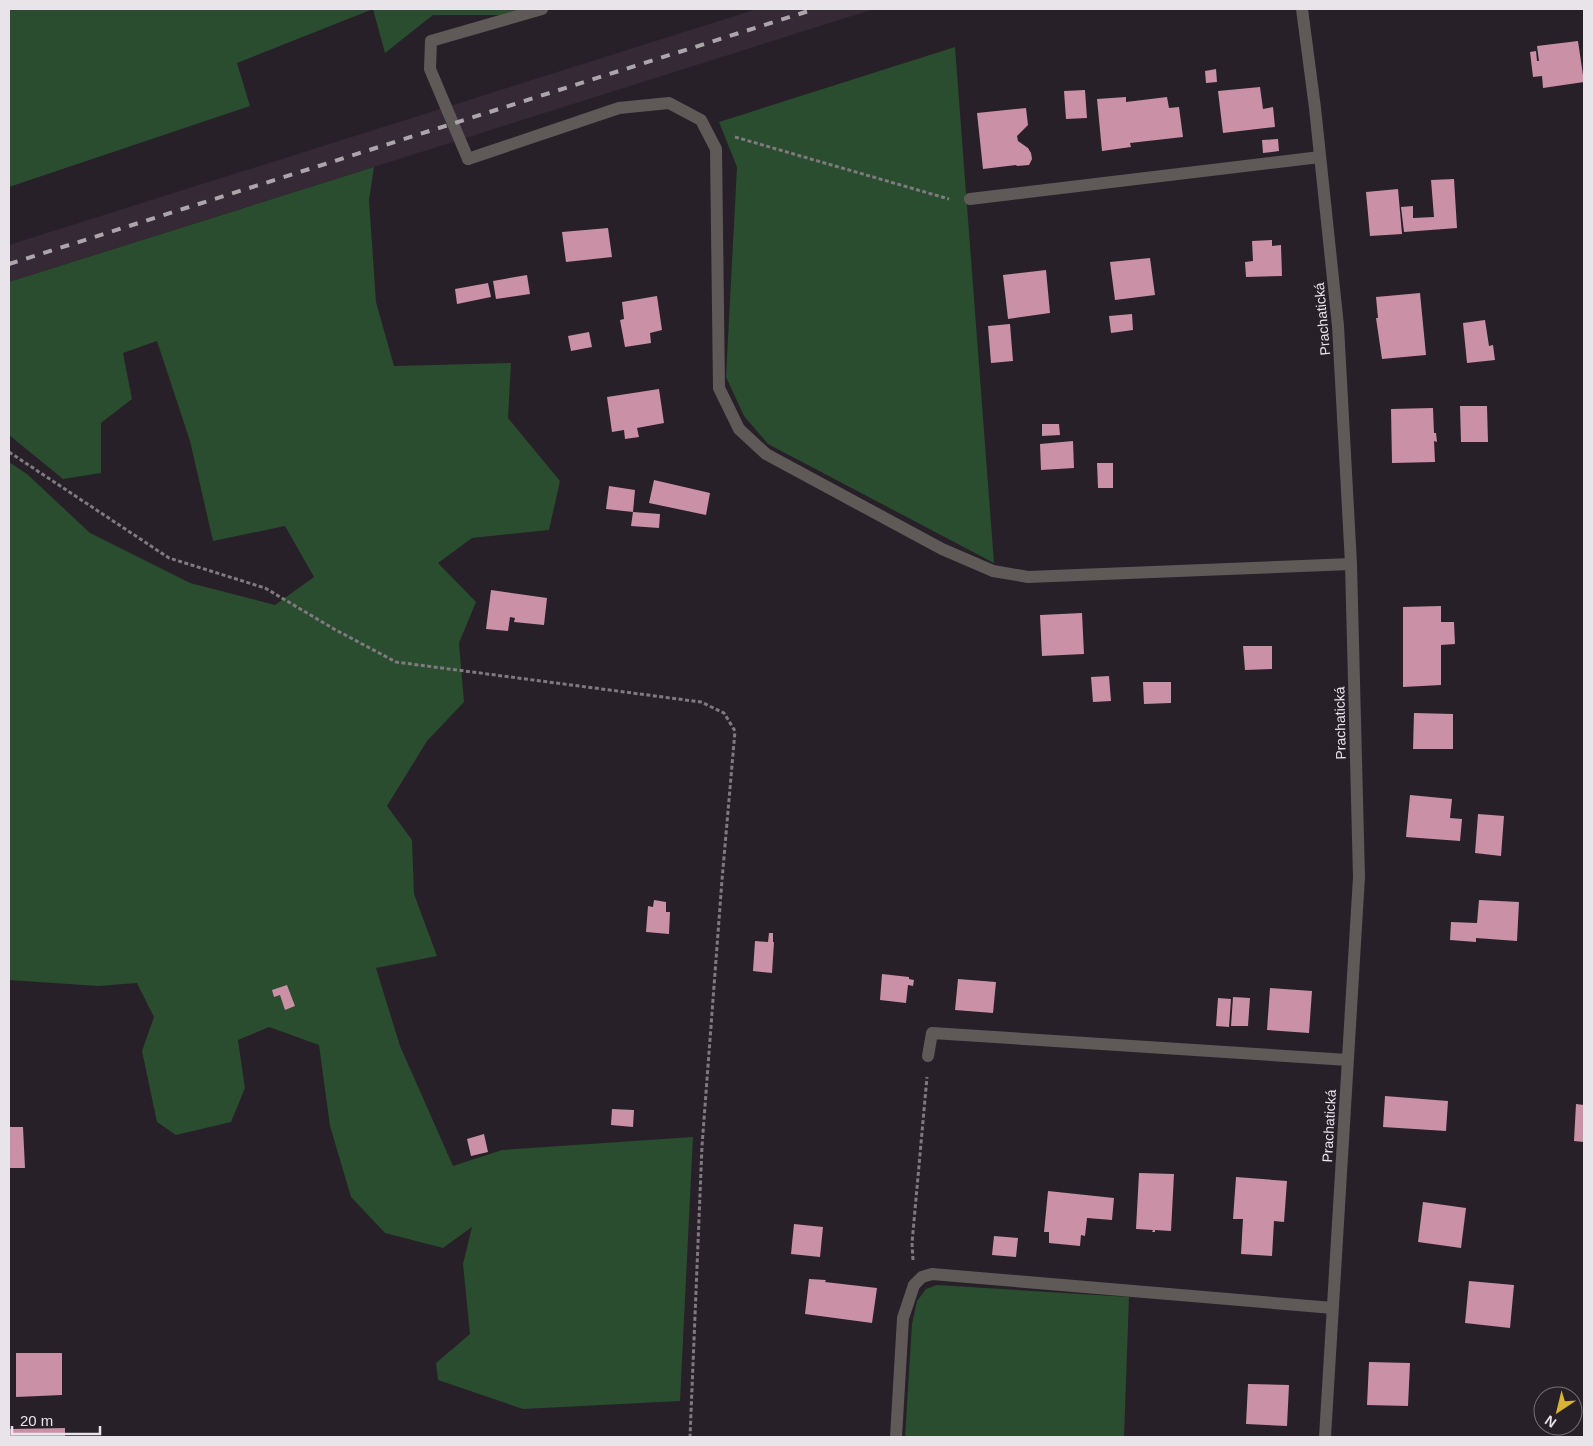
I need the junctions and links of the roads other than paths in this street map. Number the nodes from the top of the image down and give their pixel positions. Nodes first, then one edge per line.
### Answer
1 (542, 9) edge
2 (1302, 9) edge
3 (1320, 157) junction
4 (970, 199) road end
5 (1351, 564) junction
6 (928, 1056) road end
7 (1348, 1060) junction
8 (1333, 1308) junction
9 (896, 1437) edge
10 (1325, 1437) edge

1 - 5 street
2 - 3 street, Prachatická
3 - 4 street
3 - 5 street, Prachatická
5 - 7 street, Prachatická
6 - 7 street
7 - 8 street, Prachatická
8 - 9 street
8 - 10 street, Prachatická

